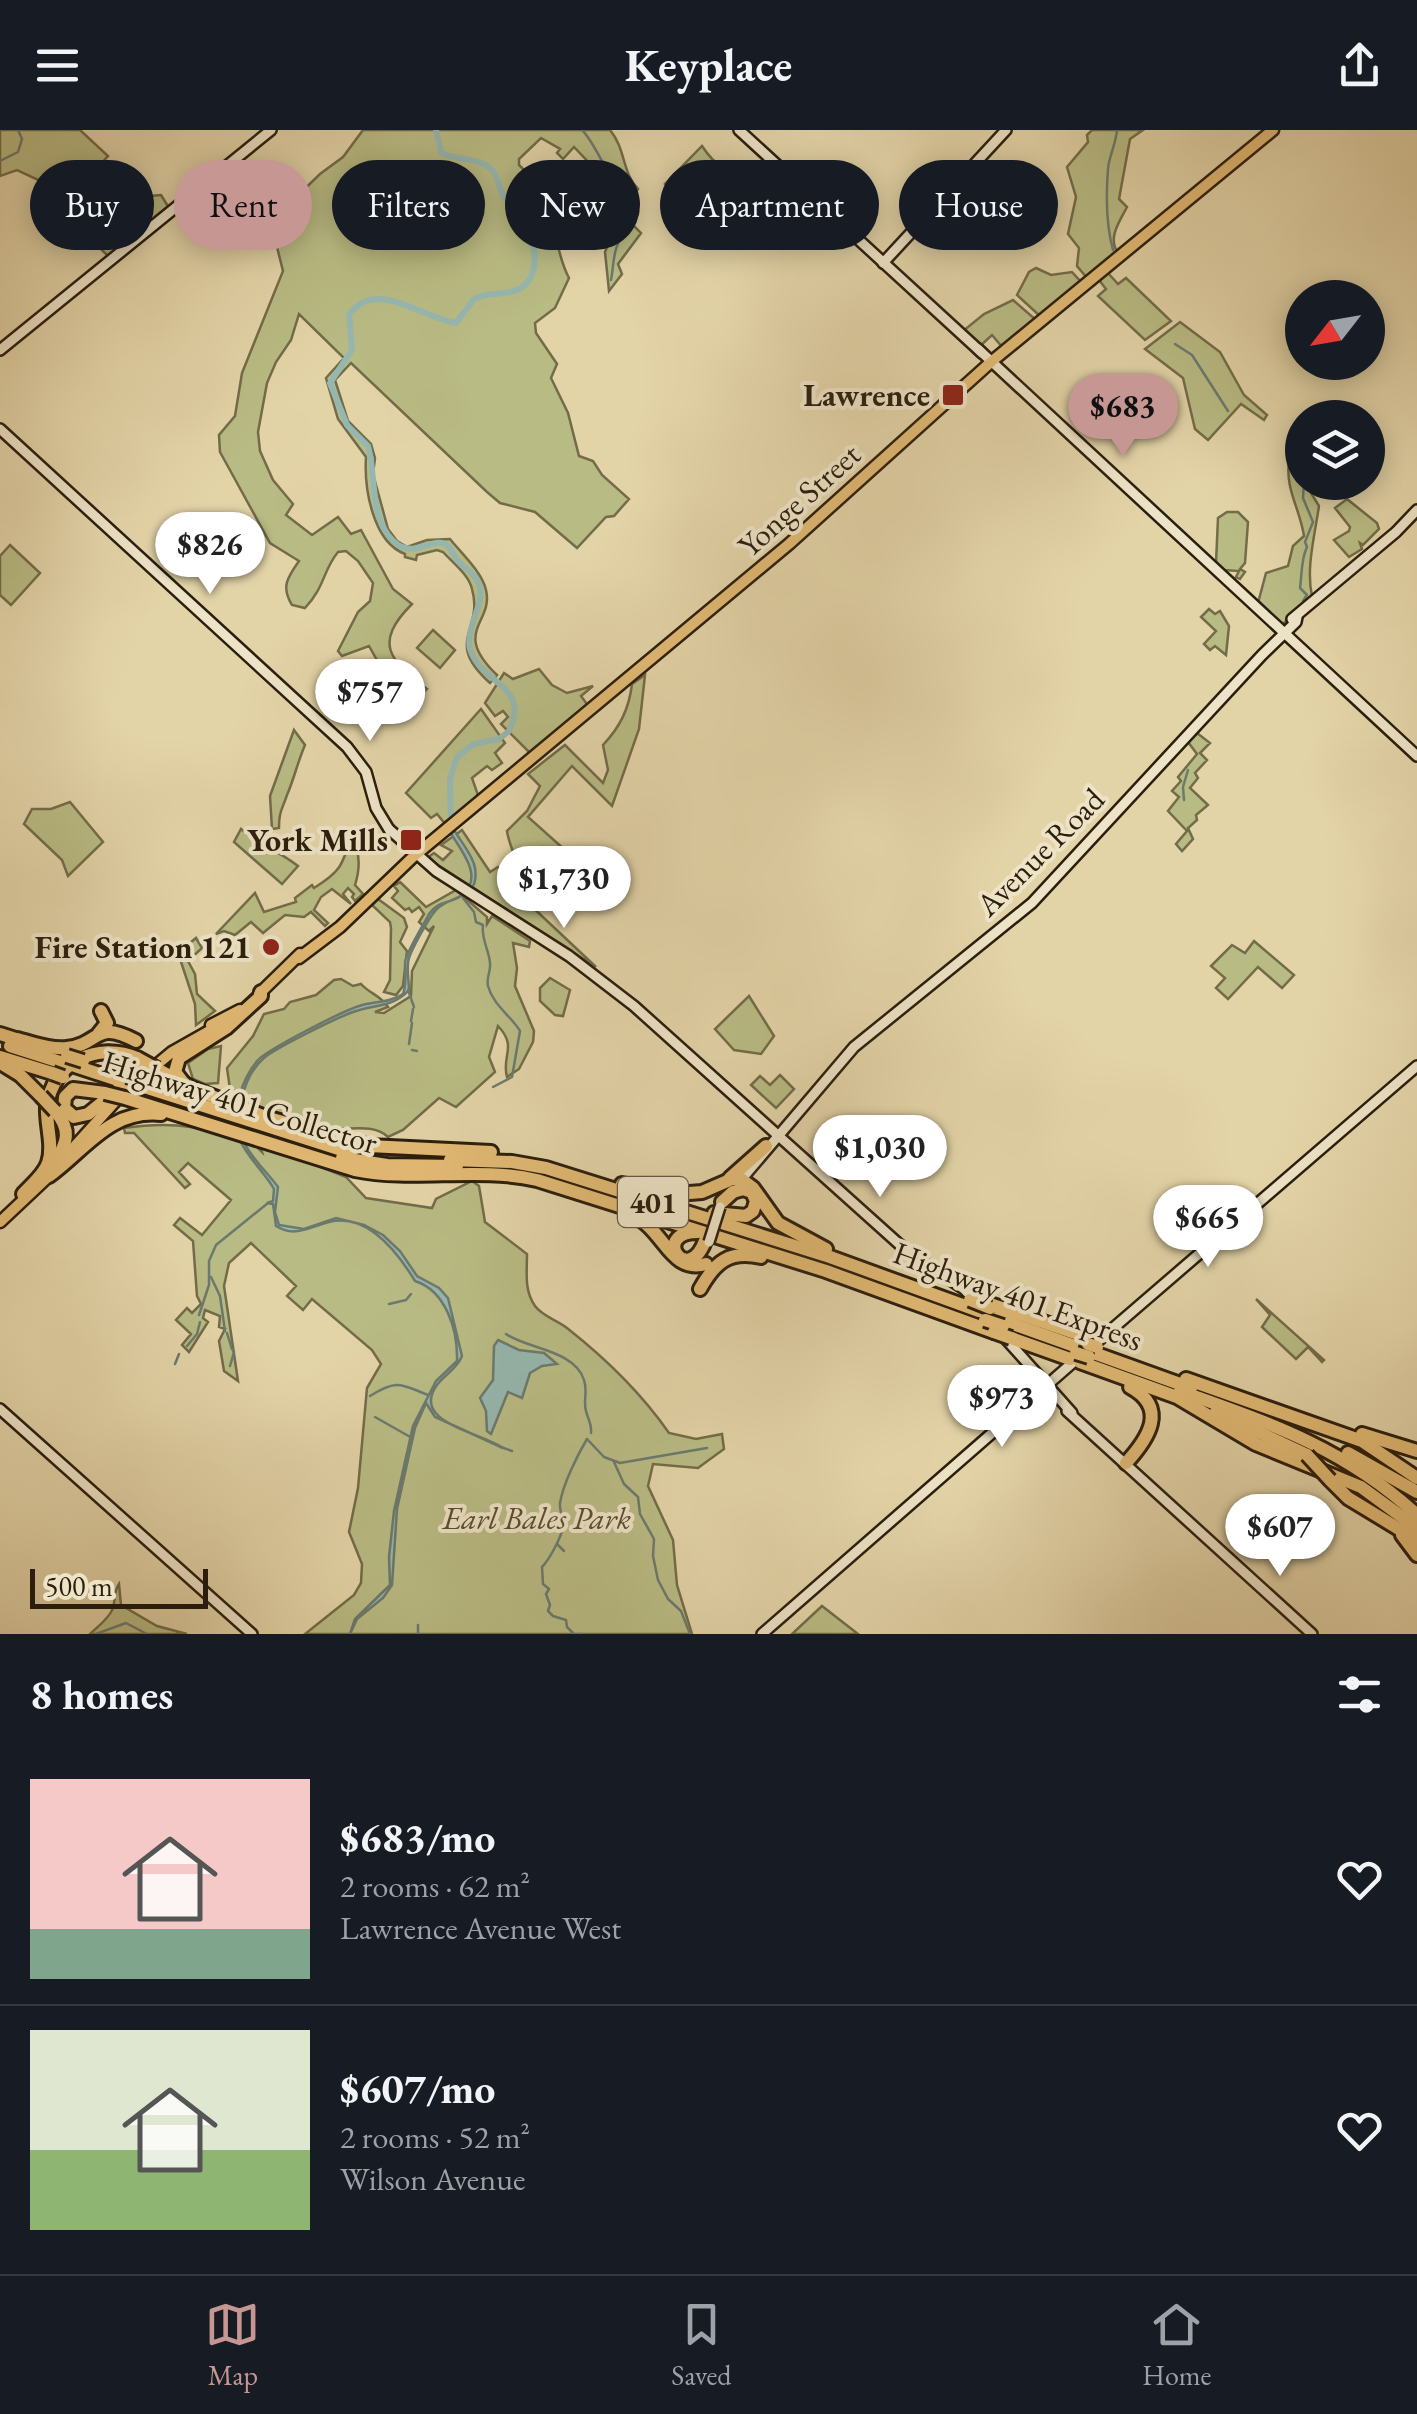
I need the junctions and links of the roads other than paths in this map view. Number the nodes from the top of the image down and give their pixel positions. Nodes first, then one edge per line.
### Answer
1 (271, 130) edge
2 (738, 130) edge
3 (1006, 130) edge
4 (1272, 130) edge
5 (771, 160) edge
6 (868, 250) edge
7 (870, 250) edge
8 (894, 250) junction
9 (875, 254) junction
10 (882, 263) junction
11 (0, 350) edge
12 (991, 362) junction
13 (0, 429) edge
14 (1417, 510) edge
15 (1283, 632) junction
16 (282, 690) junction
17 (292, 700) junction
18 (1417, 756) edge
19 (417, 857) junction
20 (262, 992) junction
21 (240, 1010) junction
22 (100, 1012) dead end
23 (99, 1033) junction
24 (0, 1034) edge
25 (18, 1039) junction
26 (136, 1041) dead end
27 (0, 1053) edge
28 (1417, 1066) edge
29 (66, 1067) junction
30 (124, 1087) junction
31 (185, 1104) junction
32 (56, 1111) junction
33 (87, 1126) junction
34 (779, 1135) junction
35 (766, 1146) joint
36 (452, 1150) junction
37 (336, 1152) junction
38 (369, 1157) junction
39 (354, 1161) junction
40 (52, 1169) junction
41 (460, 1174) junction
42 (735, 1180) junction
43 (622, 1184) junction
44 (23, 1194) junction
45 (598, 1198) junction
46 (718, 1207) junction
47 (0, 1218) edge
48 (709, 1239) junction
49 (826, 1248) junction
50 (704, 1264) junction
51 (854, 1281) junction
52 (700, 1289) joint
53 (983, 1311) junction
54 (1109, 1331) junction
55 (1084, 1353) junction
56 (1102, 1371) junction
57 (1045, 1387) junction
58 (1190, 1404) junction
59 (0, 1408) edge
60 (1228, 1408) junction
61 (1275, 1411) junction
62 (1382, 1440) junction
63 (1417, 1452) edge
64 (1307, 1455) junction
65 (1291, 1459) junction
66 (1126, 1463) junction
67 (1417, 1463) edge
68 (1417, 1490) edge
69 (1417, 1517) edge
70 (1385, 1520) junction
71 (1417, 1528) edge
72 (1417, 1540) edge
73 (1417, 1555) edge
74 (252, 1634) edge
75 (762, 1634) edge
76 (1312, 1634) edge

1 - 11 main road
2 - 5 main road
3 - 8 main road
4 - 12 main road, Yonge Street
6 - 10 main road
7 - 9 main road
8 - 9 main road
8 - 10 main road
9 - 10 main road
10 - 12 main road
12 - 15 main road
12 - 19 main road, Yonge Street
13 - 16 main road
14 - 15 main road, Avenue Road
15 - 18 main road
15 - 34 main road, Avenue Road
16 - 17 main road
16 - 17 main road
17 - 19 main road
19 - 20 main road, Yonge Street
19 - 34 main road
20 - 21 main road, Yonge Street
20 - 31 highway
21 - 30 main road, Yonge Street
21 - 33 main road, Yonge Street
22 - 23 highway
23 - 25 highway
23 - 26 highway
24 - 25 highway, Highway 401 Collector / 401
25 - 29 highway, Highway 401 Collector / 401
27 - 29 highway, Highway 401 Collector / 401
27 - 32 highway, bridge
28 - 54 main road
29 - 30 highway, Highway 401 Collector / 401
29 - 30 highway, Highway 401 Collector / 401
30 - 31 highway, Highway 401 Collector / 401
30 - 31 highway, Highway 401 Collector / 401
30 - 33 main road, Yonge Street
31 - 37 highway, Highway 401 Express / 401
31 - 37 highway, Highway 401 Collector / 401
31 - 37 highway, Highway 401 Collector / 401
31 - 40 highway
31 - 44 highway, bridge
32 - 33 highway
32 - 40 highway
33 - 40 main road, Yonge Street
34 - 35 main road, Avenue Road
34 - 42 main road, Avenue Road
34 - 57 main road
35 - 42 highway
36 - 37 highway, Highway 401 Collector / 401
36 - 38 highway
36 - 43 highway, Highway 401 Collector / 401
37 - 38 highway, Highway 401 Express / 401
37 - 39 highway, Highway 401 Express / 401
37 - 41 highway, Highway 401 Collector / 401
38 - 53 highway, Highway 401 Express / 401
39 - 41 highway
39 - 53 highway, Highway 401 Express / 401
40 - 44 main road, Yonge Street
40 - 47 main road, Yonge Street
41 - 45 highway, Highway 401 Collector / 401
42 - 43 highway
42 - 46 main road, Avenue Road
42 - 49 highway
43 - 46 highway, Highway 401 Collector / 401
44 - 47 main road, Yonge Street
45 - 48 highway, Highway 401 Collector / 401
45 - 50 highway
46 - 48 main road, Avenue Road, bridge
46 - 49 highway, Highway 401 Collector / 401
48 - 50 main road, Avenue Road
48 - 51 highway, Highway 401 Collector / 401
49 - 53 highway, Highway 401 Collector / 401
50 - 52 main road, Avenue Road
51 - 52 highway
51 - 53 highway, Highway 401 Collector / 401
53 - 54 highway
53 - 55 highway, Highway 401 Express / 401
53 - 55 highway, Highway 401 Collector / 401
53 - 55 highway, Highway 401 Collector / 401, bridge
54 - 57 main road
55 - 56 highway, Highway 401 Collector / 401
55 - 60 highway, Highway 401 Express / 401
55 - 61 highway, Highway 401 Collector / 401
55 - 68 highway, Highway 401 Express / 401
56 - 58 highway, Highway 401 Collector / 401
56 - 66 highway
57 - 66 main road
57 - 75 main road
58 - 64 highway
58 - 65 highway, Highway 401 Collector / 401
59 - 74 main road
60 - 64 highway
60 - 69 highway, Highway 401 Express / 401
61 - 62 highway
61 - 68 highway, Highway 401 Collector / 401
62 - 63 highway
62 - 67 highway
64 - 70 highway, bridge
65 - 69 highway
65 - 71 highway, Highway 401 Collector / 401
66 - 76 main road
70 - 72 highway
70 - 73 highway

